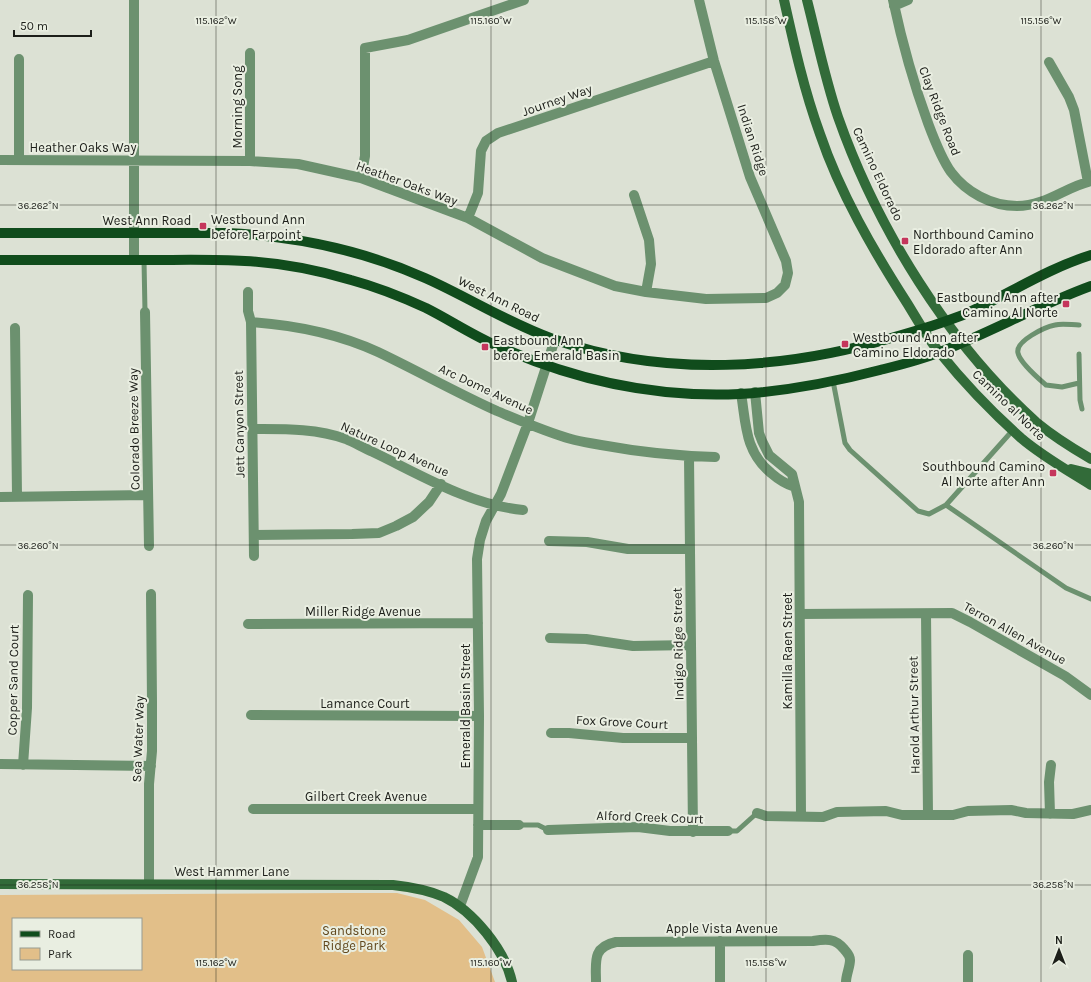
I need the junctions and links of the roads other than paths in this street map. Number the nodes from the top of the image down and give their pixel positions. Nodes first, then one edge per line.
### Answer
1 (134, 0) edge
2 (524, 0) edge
3 (699, 0) edge
4 (784, 0) edge
5 (807, 0) edge
6 (908, 0) edge
7 (893, 3) edge
8 (250, 53) dead end
9 (19, 59) dead end
10 (714, 61) junction
11 (1049, 62) dead end
12 (0, 160) edge
13 (19, 160) junction
14 (135, 160) junction
15 (250, 161) junction
16 (361, 178) junction
17 (1089, 181) edge
18 (634, 195) dead end
19 (468, 218) junction
20 (134, 232) junction
21 (0, 233) edge
22 (1091, 255) edge
23 (0, 260) edge
24 (139, 260) junction
25 (785, 285) joint
26 (1091, 286) edge
27 (248, 292) dead end
28 (646, 292) junction
29 (145, 312) joint
30 (946, 321) junction
31 (252, 322) junction
32 (1079, 325) dead end
33 (15, 328) dead end
34 (923, 329) junction
35 (555, 339) junction
36 (962, 343) junction
37 (939, 353) junction
38 (1080, 354) dead end
39 (546, 366) junction
40 (833, 381) junction
41 (1080, 383) junction
42 (755, 392) junction
43 (741, 394) junction
44 (1082, 409) dead end
45 (528, 423) junction
46 (252, 429) junction
47 (1013, 430) junction
48 (689, 456) junction
49 (715, 457) dead end
50 (1091, 459) edge
51 (781, 465) junction
52 (1061, 467) junction
53 (1091, 474) edge
54 (774, 476) junction
55 (441, 484) junction
56 (1091, 485) edge
57 (795, 487) junction
58 (148, 495) junction
59 (0, 496) edge
60 (17, 496) junction
61 (494, 505) junction
62 (946, 505) junction
63 (524, 510) dead end
64 (254, 535) junction
65 (549, 542) dead end
66 (149, 546) dead end
67 (690, 549) junction
68 (254, 556) dead end
69 (151, 594) dead end
70 (28, 595) dead end
71 (1091, 599) edge
72 (800, 614) junction
73 (926, 614) junction
74 (478, 623) junction
75 (248, 624) dead end
76 (550, 638) dead end
77 (691, 645) junction
78 (1091, 695) edge
79 (251, 715) dead end
80 (479, 716) junction
81 (551, 733) dead end
82 (692, 738) junction
83 (0, 764) edge
84 (1051, 764) dead end
85 (23, 765) junction
86 (151, 766) junction
87 (253, 809) dead end
88 (478, 809) junction
89 (1091, 810) edge
90 (756, 813) joint
91 (1050, 814) junction
92 (801, 816) junction
93 (928, 816) junction
94 (478, 825) junction
95 (519, 825) joint
96 (548, 830) joint
97 (728, 831) joint
98 (693, 832) junction
99 (0, 884) edge
100 (149, 884) junction
101 (460, 906) junction
102 (720, 941) junction
103 (968, 955) dead end
104 (512, 982) edge
105 (596, 982) edge
106 (720, 982) edge
107 (846, 982) edge
108 (968, 982) edge

1 - 14 street
2 - 16 street
3 - 10 street, Indian Ridge
4 - 34 main road
5 - 30 main road, Camino Eldorado
6 - 7 street
7 - 17 street, Clay Ridge Road
8 - 15 street, Morning Song
9 - 13 street
10 - 19 street, Journey Way
10 - 25 street, Indian Ridge
11 - 17 street
12 - 13 street, Heather Oaks Way
13 - 14 street, Heather Oaks Way
14 - 15 street, Heather Oaks Way
14 - 20 street
15 - 16 street, Heather Oaks Way
16 - 19 street, Heather Oaks Way
18 - 28 street
19 - 28 street, Heather Oaks Way
20 - 21 main road, West Ann Road
20 - 24 street
20 - 35 main road, West Ann Road
22 - 30 main road, West Ann Road
23 - 24 main road
24 - 29 lane
24 - 39 main road
25 - 28 street, Heather Oaks Way
26 - 36 main road
27 - 31 street, Jett Canyon Street
29 - 58 street, Colorado Breeze Way
30 - 34 main road, West Ann Road
30 - 36 main road, Camino Eldorado
31 - 45 street, Arc Dome Avenue
31 - 46 street, Jett Canyon Street
32 - 41 lane
33 - 60 street
34 - 35 main road, West Ann Road
34 - 37 main road, Camino al Norte
35 - 39 street, Emerald Basin Street
36 - 37 main road
36 - 50 main road, Camino al Norte
37 - 40 main road
37 - 47 main road, Camino al Norte
38 - 41 lane
39 - 43 main road
39 - 45 street, Emerald Basin Street
40 - 42 main road
40 - 62 lane
41 - 44 lane
42 - 43 main road
42 - 51 street, Kamilla Raen Street
43 - 54 street
45 - 48 street, Arc Dome Avenue
45 - 61 street, Emerald Basin Street
46 - 55 street, Nature Loop Avenue
46 - 64 street, Jett Canyon Street
47 - 52 main road, Camino al Norte
47 - 62 lane
48 - 49 street, Arc Dome Avenue
48 - 67 street, Indigo Ridge Street
51 - 54 lane
51 - 57 street, Kamilla Raen Street
52 - 53 main road
52 - 56 main road, Camino al Norte
54 - 57 street
55 - 61 street, Nature Loop Avenue
55 - 64 street
57 - 72 street, Kamilla Raen Street
58 - 60 street
58 - 66 street, Colorado Breeze Way
59 - 60 street
61 - 63 street, Nature Loop Avenue
61 - 74 street, Emerald Basin Street
62 - 71 lane
64 - 68 street, Jett Canyon Street
65 - 67 street
67 - 77 street, Indigo Ridge Street
69 - 86 street, Sea Water Way
70 - 85 street, Copper Sand Court
72 - 73 street, Terron Allen Avenue
72 - 92 street, Kamilla Raen Street
73 - 78 street, Terron Allen Avenue
73 - 93 street, Harold Arthur Street
74 - 75 street, Miller Ridge Avenue
74 - 80 street, Emerald Basin Street
76 - 77 street
77 - 82 street, Indigo Ridge Street
79 - 80 street, Lamance Court
80 - 88 street, Emerald Basin Street
81 - 82 street, Fox Grove Court
82 - 98 street, Indigo Ridge Street
83 - 85 street
84 - 91 street
85 - 86 street
86 - 100 street, Sea Water Way
87 - 88 street, Gilbert Creek Avenue
88 - 94 street, Emerald Basin Street
89 - 91 street
90 - 92 street
90 - 97 lane
91 - 93 street
92 - 93 street
94 - 95 street
94 - 101 street, Emerald Basin Street
95 - 96 lane
96 - 98 street, Alford Creek Court
97 - 98 street, Alford Creek Court
99 - 100 main road, West Hammer Lane
100 - 101 main road, West Hammer Lane
101 - 104 main road, West Hammer Lane
102 - 105 street, Apple Vista Avenue
102 - 106 street
102 - 107 street, Apple Vista Avenue
103 - 108 street

